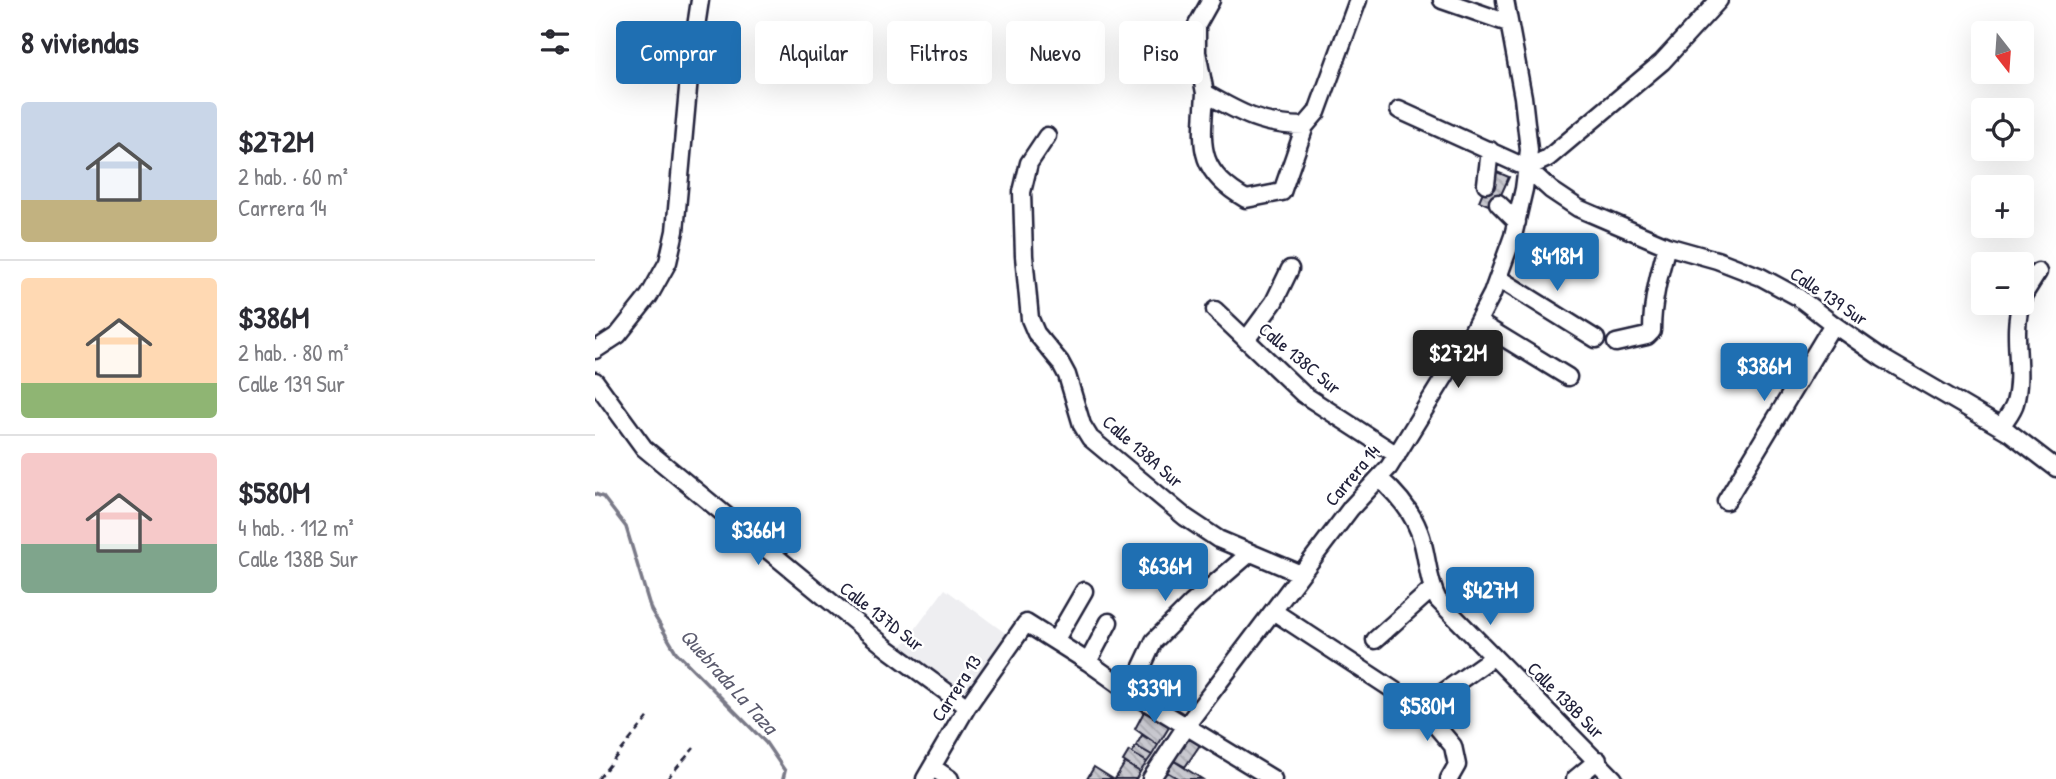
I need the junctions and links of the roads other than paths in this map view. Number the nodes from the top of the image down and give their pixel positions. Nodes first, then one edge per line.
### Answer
1 (700, 0) edge
2 (1211, 0) edge
3 (1358, 0) edge
4 (1442, 0) edge
5 (1505, 0) edge
6 (1719, 0) edge
7 (1509, 23) junction
8 (1205, 93) junction
9 (1399, 110) dead end
10 (1305, 126) junction
11 (1047, 136) dead end
12 (1490, 150) junction
13 (1528, 168) junction
14 (1486, 184) dead end
15 (1497, 203) dead end
16 (1517, 222) junction
17 (1667, 246) junction
18 (1290, 269) dead end
19 (2038, 272) dead end
20 (1498, 278) junction
21 (2034, 278) edge
22 (1215, 310) dead end
23 (2018, 315) edge
24 (1478, 321) junction
25 (1833, 324) junction
26 (1596, 339) dead end
27 (1246, 340) junction
28 (1616, 343) dead end
29 (595, 350) edge
30 (1568, 377) dead end
31 (595, 381) edge
32 (2001, 427) junction
33 (1397, 455) junction
34 (2056, 468) edge
35 (1379, 478) junction
36 (1726, 501) dead end
37 (1250, 554) junction
38 (1301, 574) junction
39 (1432, 589) junction
40 (1084, 591) dead end
41 (1273, 611) junction
42 (1109, 622) dead end
43 (1375, 640) dead end
44 (1055, 641) junction
45 (1493, 657) junction
46 (1088, 662) junction
47 (1130, 692) junction
48 (967, 707) junction
49 (1421, 708) junction
50 (1187, 726) junction
51 (1598, 760) junction
52 (928, 773) edge
53 (950, 779) edge
54 (1151, 779) edge
55 (1273, 779) edge
56 (1449, 779) edge
57 (1575, 779) edge
58 (1615, 779) edge

1 - 29 street
2 - 8 street
3 - 10 street
4 - 7 street
5 - 7 street, Carrera 14
6 - 13 street
7 - 13 street, Carrera 14
8 - 10 street
8 - 10 street
9 - 12 street, Calle 139 Sur
11 - 37 street, Calle 138A Sur
12 - 13 street, Calle 139 Sur
12 - 14 street
13 - 16 street, Carrera 14
13 - 17 street, Calle 139 Sur
15 - 16 street
16 - 20 street, Carrera 14
17 - 25 street, Calle 139 Sur
17 - 28 street
18 - 27 street
19 - 21 street
20 - 24 street, Carrera 14
20 - 26 street
22 - 27 street, Calle 138C Sur
23 - 32 street
24 - 30 street
24 - 33 street, Carrera 14
25 - 32 street, Calle 139 Sur
25 - 36 street
27 - 33 street, Calle 138C Sur
31 - 48 street, Calle 137D Sur
32 - 34 street, Calle 139 Sur
33 - 35 street, Carrera 14
35 - 38 street, Carrera 14
35 - 39 street, Calle 138B Sur
37 - 38 street, Calle 138A Sur
37 - 47 street
38 - 41 street, Carrera 14
39 - 43 street
39 - 45 street, Calle 138B Sur
40 - 44 street
41 - 49 street
41 - 50 street, Carrera 14
42 - 46 street
44 - 46 street
44 - 48 street, Carrera 13
45 - 49 street
45 - 51 street, Calle 138B Sur
46 - 47 street
47 - 50 street
48 - 52 street, Carrera 13
49 - 56 street
50 - 54 street, Carrera 14
50 - 55 street
51 - 57 street
51 - 58 street, Calle 138B Sur
52 - 53 street

